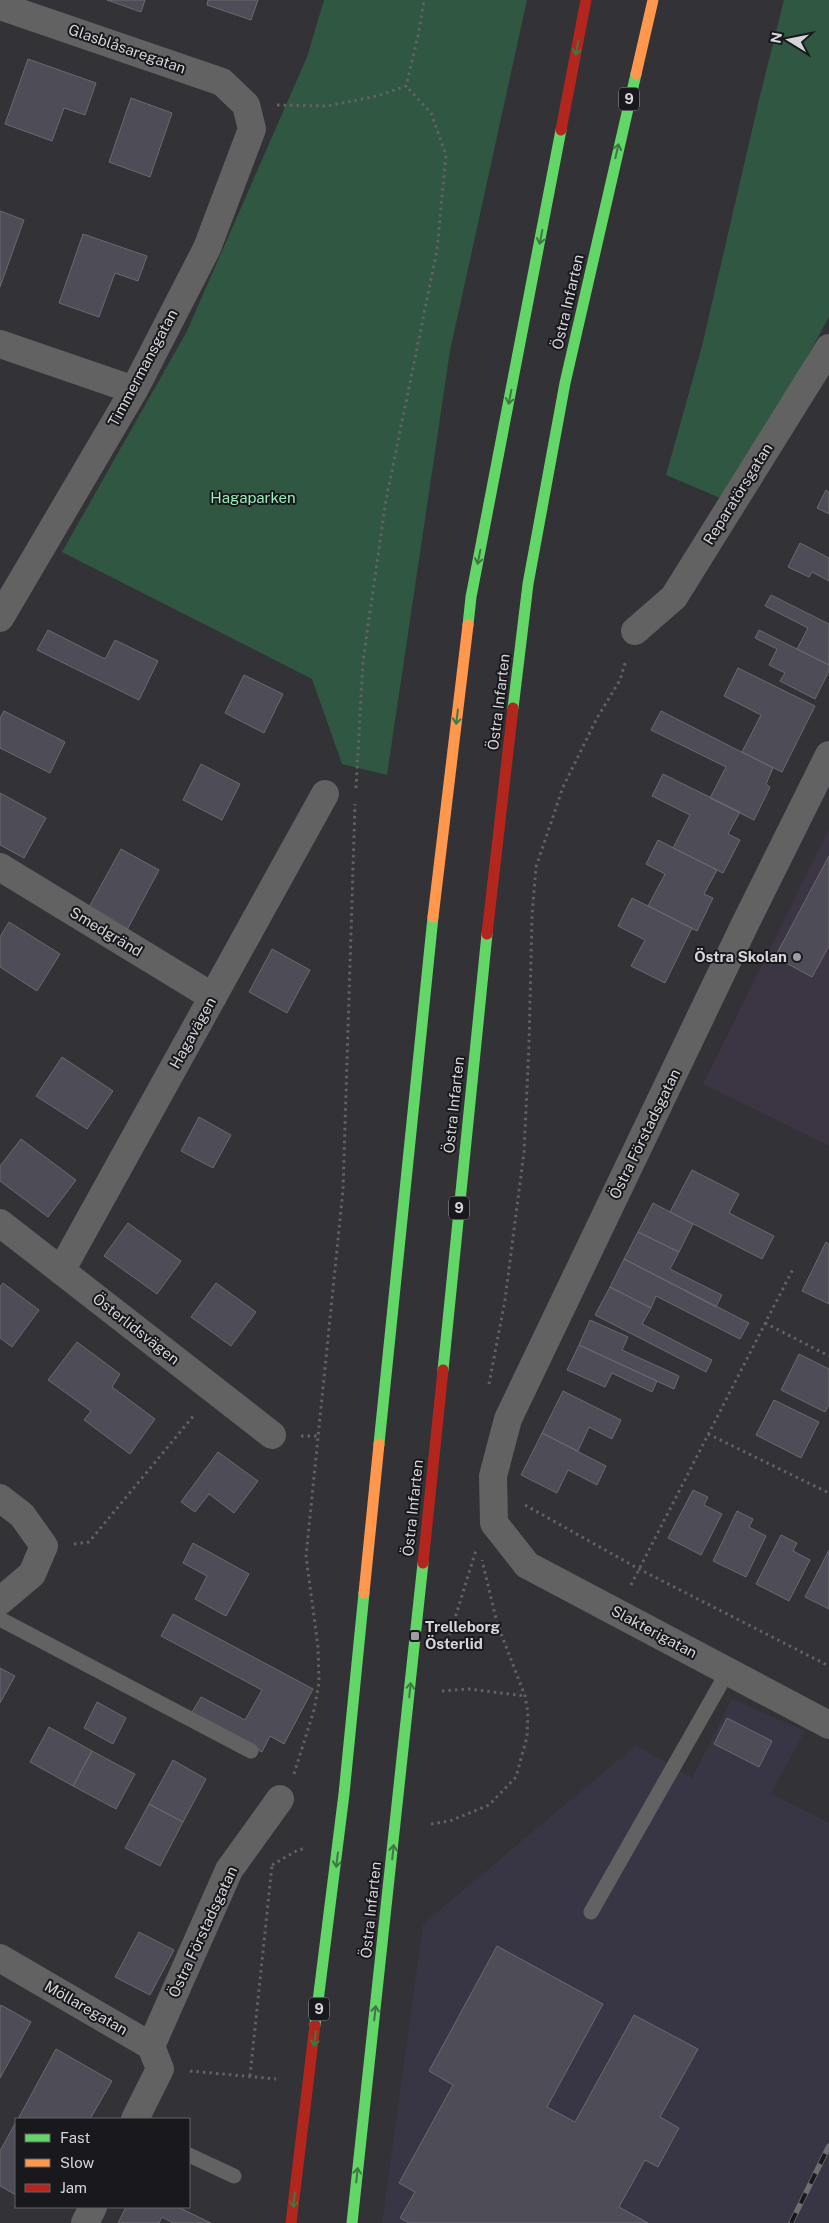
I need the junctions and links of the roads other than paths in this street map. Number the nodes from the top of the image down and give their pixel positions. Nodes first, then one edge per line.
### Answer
1 (586, 0) edge
2 (652, 0) edge
3 (0, 6) edge
4 (246, 105) joint
5 (0, 344) edge
6 (829, 348) edge
7 (134, 390) junction
8 (0, 618) edge
9 (635, 631) road end
10 (829, 755) edge
11 (325, 794) dead end
12 (0, 867) edge
13 (213, 997) junction
14 (0, 1223) edge
15 (62, 1271) junction
16 (272, 1435) dead end
17 (0, 1498) edge
18 (484, 1538) joint
19 (0, 1601) edge
20 (0, 1619) edge
21 (728, 1671) junction
22 (829, 1725) edge
23 (251, 1751) dead end
24 (280, 1799) road end
25 (591, 1912) dead end
26 (0, 1958) edge
27 (156, 2057) junction
28 (135, 2118) edge
29 (190, 2155) edge
30 (234, 2176) dead end
31 (92, 2208) edge
32 (85, 2223) edge
33 (291, 2223) edge
34 (352, 2223) edge

1 -> 33 main road, 9
34 -> 2 main road, Östra Infarten / 9
3 - 4 street, Glasblåsaregatan
4 - 7 street, Timmermansgatan
5 - 7 street
6 - 9 street, Reparatörsgatan
7 - 8 street, Timmermansgatan
10 - 18 street, Östra Förstadsgatan
11 - 13 street, Hagavägen
12 - 13 street, Smedgränd
13 - 15 street, Hagavägen
14 - 15 street, Österlidsvägen
15 - 16 street, Österlidsvägen
17 - 19 street
18 - 21 street, Slakterigatan
20 - 23 lane
21 - 22 street, Slakterigatan
21 - 25 lane
24 - 27 street, Östra Förstadsgatan
26 - 27 street, Möllaregatan
27 - 28 street, Östra Förstadsgatan
29 - 30 lane
31 - 32 street

